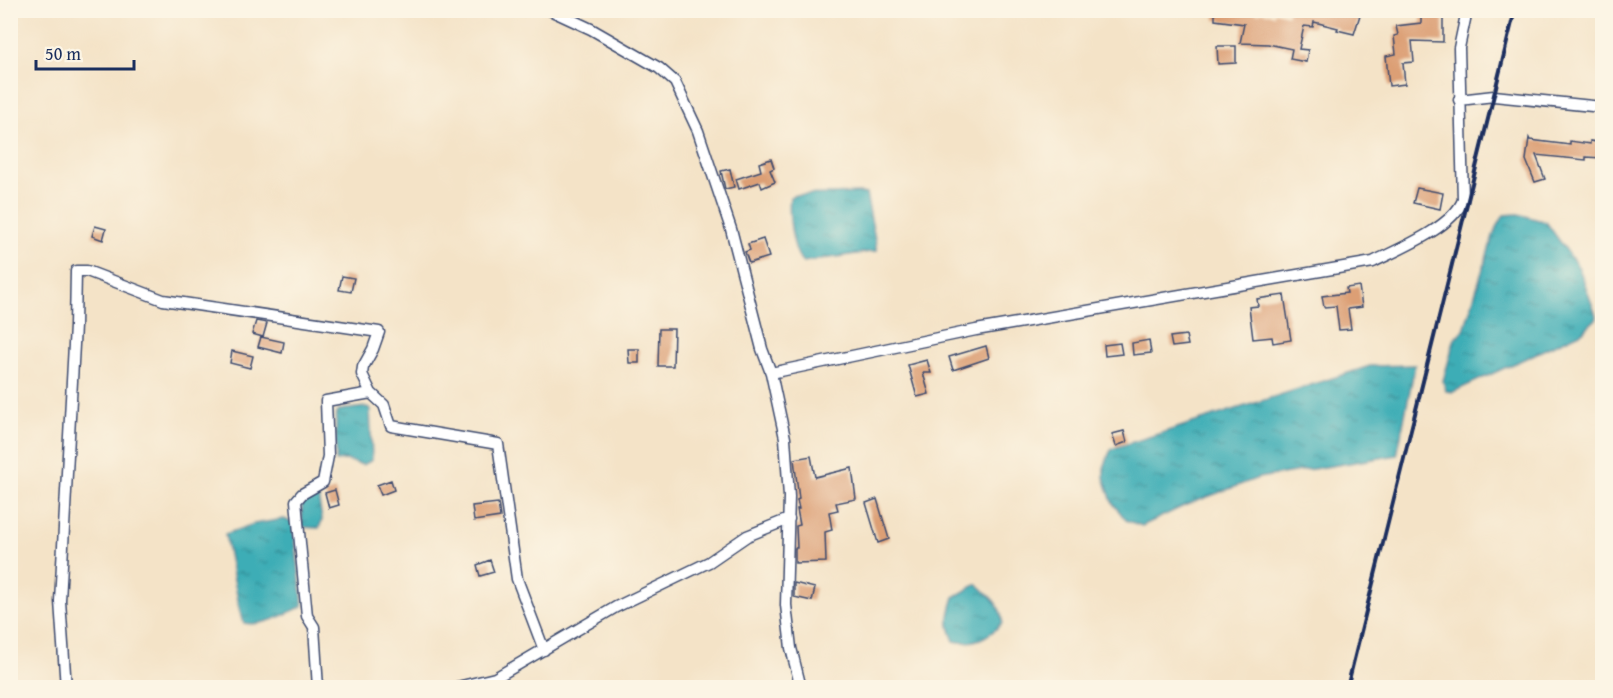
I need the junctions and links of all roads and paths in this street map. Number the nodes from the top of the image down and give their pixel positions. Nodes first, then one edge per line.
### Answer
1 (550, 10) edge
2 (1467, 10) edge
3 (1459, 100) junction
4 (1602, 107) edge
5 (771, 373) junction
6 (371, 393) junction
7 (789, 519) junction
8 (544, 650) junction
9 (66, 687) edge
10 (318, 687) edge
11 (453, 687) edge
12 (801, 687) edge

1 - 5 street
2 - 3 street
3 - 4 street
3 - 5 street
5 - 7 street
6 - 8 street
6 - 9 street
6 - 10 street
7 - 8 street
7 - 12 street
8 - 11 street

